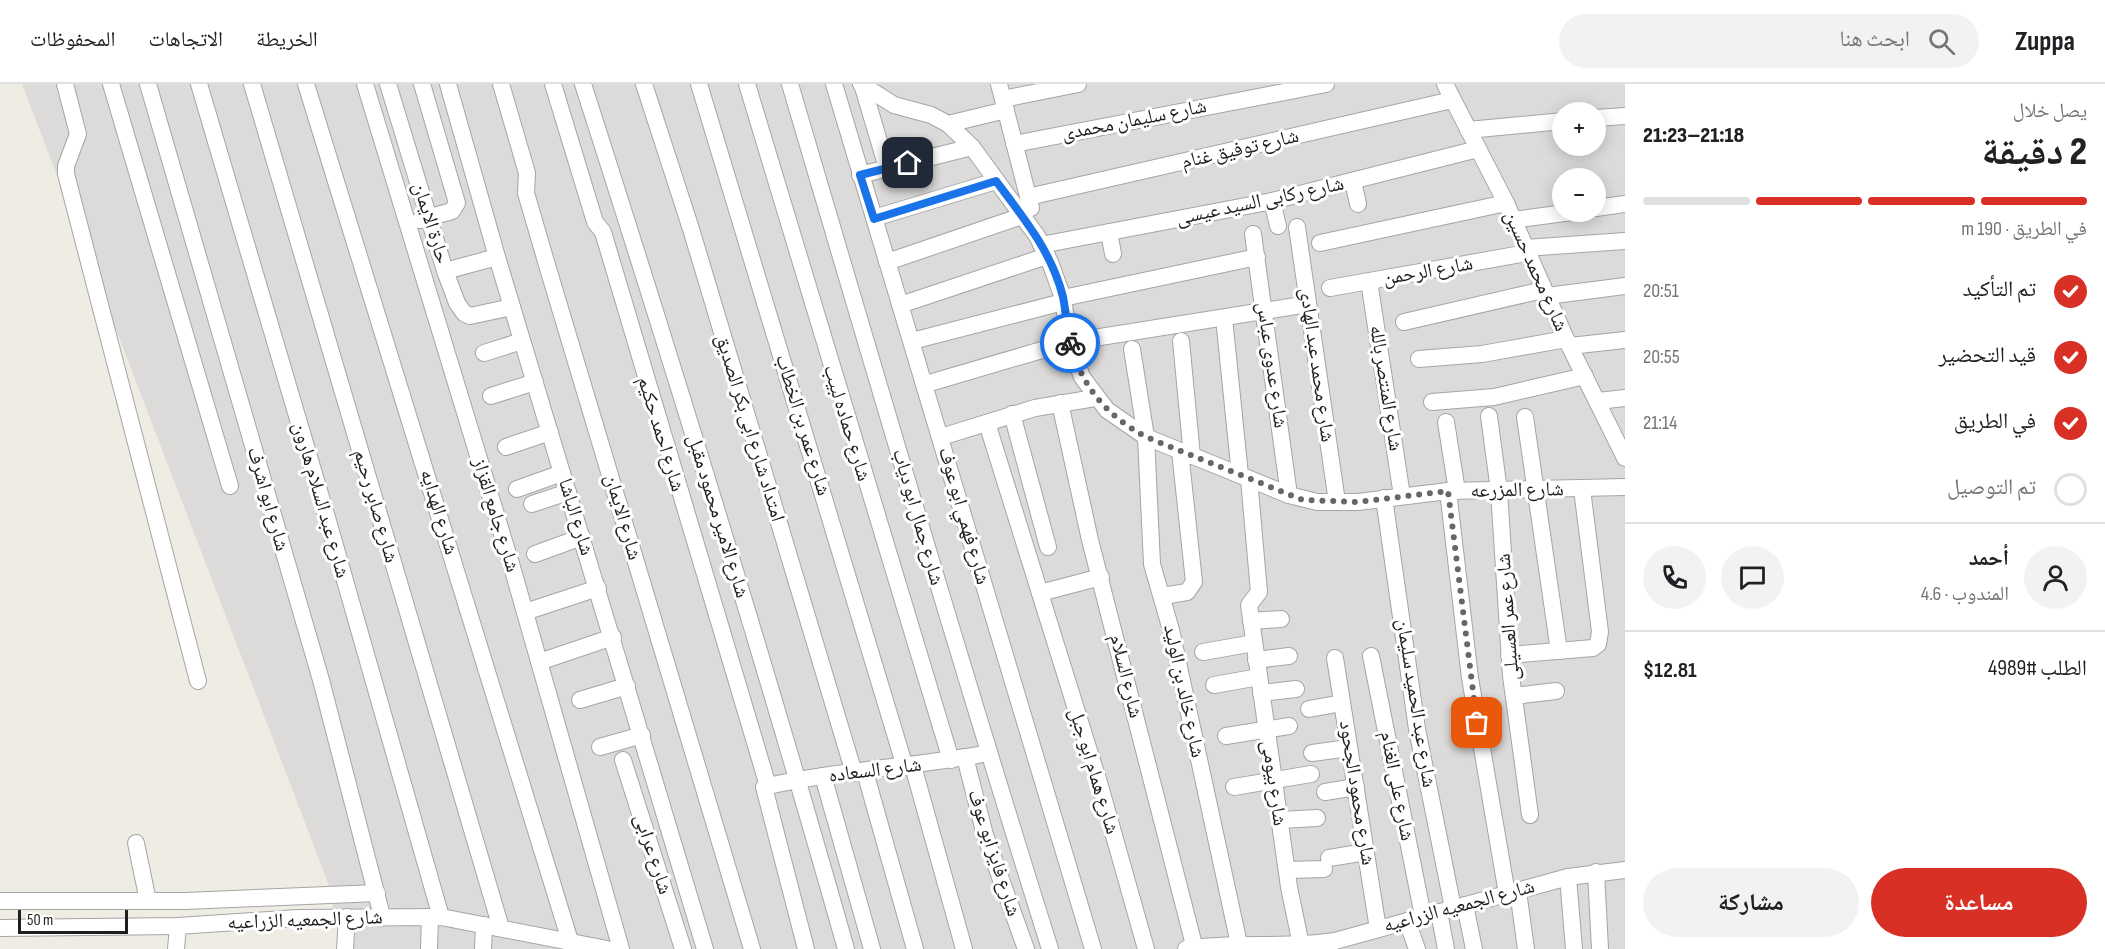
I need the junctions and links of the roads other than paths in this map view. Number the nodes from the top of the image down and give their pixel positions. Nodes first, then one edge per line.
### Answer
1 (65, 84) edge
2 (111, 84) edge
3 (148, 84) edge
4 (199, 84) edge
5 (252, 84) edge
6 (306, 84) edge
7 (365, 84) edge
8 (388, 84) edge
9 (422, 84) edge
10 (448, 84) edge
11 (501, 84) edge
12 (553, 84) edge
13 (584, 84) edge
14 (644, 84) edge
15 (699, 84) edge
16 (747, 84) edge
17 (789, 84) edge
18 (834, 84) edge
19 (861, 84) edge
20 (1078, 84) edge
21 (1326, 84) edge
22 (1444, 84) edge
23 (1003, 98) edge
24 (1452, 100) junction
25 (1625, 116) edge
26 (1606, 117) edge
27 (1552, 123) edge
28 (948, 124) junction
29 (1468, 130) junction
30 (1014, 144) junction
31 (972, 147) junction
32 (1478, 149) junction
33 (887, 168) junction
34 (860, 175) junction
35 (996, 181) junction
36 (1353, 181) junction
37 (1028, 197) junction
38 (1272, 201) junction
39 (1506, 203) junction
40 (1358, 204) dead end
41 (1625, 204) edge
42 (1606, 207) edge
43 (1552, 215) edge
44 (1022, 216) junction
45 (429, 218) junction
46 (874, 219) junction
47 (1513, 220) junction
48 (408, 224) junction
49 (1278, 226) dead end
50 (1297, 227) dead end
51 (1109, 232) junction
52 (1253, 234) dead end
53 (1625, 241) edge
54 (1320, 243) dead end
55 (1042, 245) junction
56 (1526, 250) junction
57 (1113, 254) dead end
58 (497, 257) junction
59 (1257, 257) junction
60 (887, 262) junction
61 (445, 271) junction
62 (1369, 281) junction
63 (1625, 286) edge
64 (1329, 288) dead end
65 (1545, 293) junction
66 (1063, 300) junction
67 (1308, 304) junction
68 (900, 305) junction
69 (512, 307) junction
70 (1265, 311) junction
71 (1224, 318) junction
72 (1404, 322) dead end
73 (1625, 340) edge
74 (522, 341) junction
75 (912, 341) junction
76 (1181, 341) dead end
77 (1069, 342) junction
78 (1568, 342) junction
79 (1132, 349) dead end
80 (484, 353) dead end
81 (1419, 359) dead end
82 (1585, 376) junction
83 (535, 382) junction
84 (926, 384) junction
85 (491, 396) dead end
86 (1095, 398) junction
87 (1625, 398) edge
88 (1598, 401) junction
89 (1432, 402) dead end
90 (1059, 403) junction
91 (1012, 414) junction
92 (1489, 416) dead end
93 (1525, 417) dead end
94 (1446, 422) dead end
95 (987, 423) junction
96 (550, 432) junction
97 (941, 437) junction
98 (1146, 437) junction
99 (506, 447) dead end
100 (1623, 451) edge
101 (1186, 453) junction
102 (562, 473) junction
103 (1245, 477) junction
104 (230, 486) dead end
105 (1625, 487) edge
106 (517, 489) dead end
107 (1582, 489) junction
108 (1452, 491) junction
109 (1499, 491) junction
110 (1537, 491) junction
111 (568, 492) junction
112 (1289, 495) junction
113 (1402, 496) junction
114 (1384, 498) junction
115 (1337, 502) junction
116 (532, 504) dead end
117 (582, 537) junction
118 (1048, 547) dead end
119 (535, 554) dead end
120 (1101, 577) junction
121 (598, 588) junction
122 (1040, 593) junction
123 (1163, 596) junction
124 (525, 612) junction
125 (1281, 619) dead end
126 (1251, 621) junction
127 (613, 637) junction
128 (1255, 651) junction
129 (1559, 651) junction
130 (1203, 652) dead end
131 (1509, 655) junction
132 (1289, 656) dead end
133 (1371, 656) dead end
134 (1335, 657) dead end
135 (539, 662) junction
136 (198, 681) dead end
137 (1214, 685) dead end
138 (1260, 685) junction
139 (627, 687) junction
140 (1296, 689) dead end
141 (1556, 691) dead end
142 (1514, 696) junction
143 (580, 700) dead end
144 (1342, 703) junction
145 (1309, 709) dead end
146 (1289, 726) dead end
147 (1267, 729) junction
148 (642, 735) junction
149 (1227, 736) dead end
150 (600, 747) dead end
151 (1349, 748) junction
152 (989, 753) junction
153 (1312, 753) dead end
154 (958, 759) junction
155 (623, 760) dead end
156 (909, 766) junction
157 (860, 772) junction
158 (1311, 774) dead end
159 (823, 776) junction
160 (798, 779) junction
161 (1274, 780) junction
162 (1234, 786) dead end
163 (765, 787) junction
164 (1356, 788) junction
165 (1325, 792) dead end
166 (664, 808) junction
167 (640, 813) junction
168 (1530, 815) dead end
169 (1317, 818) dead end
170 (1280, 820) junction
171 (136, 843) dead end
172 (1366, 852) junction
173 (1287, 870) junction
174 (1625, 870) edge
175 (1596, 872) junction
176 (1568, 877) junction
177 (1513, 892) junction
178 (377, 893) junction
179 (0, 901) edge
180 (148, 901) junction
181 (1437, 913) junction
182 (347, 916) junction
183 (382, 916) junction
184 (435, 917) junction
185 (178, 926) junction
186 (493, 927) junction
187 (0, 928) edge
188 (1378, 928) junction
189 (570, 941) junction
190 (534, 942) edge
191 (1355, 942) edge
192 (1239, 944) junction
193 (1301, 945) junction
194 (1261, 946) edge
195 (1323, 946) edge
196 (598, 948) edge
197 (176, 949) edge
198 (345, 949) edge
199 (429, 949) edge
200 (483, 949) edge
201 (621, 949) edge
202 (683, 949) edge
203 (705, 949) edge
204 (752, 949) edge
205 (806, 949) edge
206 (846, 949) edge
207 (872, 949) edge
208 (915, 949) edge
209 (964, 949) edge
210 (1026, 949) edge
211 (1050, 949) edge
212 (1093, 949) edge
213 (1146, 949) edge
214 (1192, 949) edge
215 (1417, 949) edge
216 (1446, 949) edge
217 (1474, 949) edge
218 (1526, 949) edge
219 (1574, 949) edge
220 (1600, 949) edge

1 - 136 street
2 - 104 street
3 - 178 street, شارع ابو اشرف
4 - 184 street, شارع عبد السلام هارون
5 - 186 street, شارع صابر رحيم
6 - 189 street, شارع الهدايه
7 - 48 street, شارع جامع القزاز
8 - 45 street, حارة الايمان
9 - 45 street
10 - 58 street, شارع الباشا
11 - 204 street, شارع الايمان
12 - 163 street, شارع احمد حكيم
13 - 160 street, شارع الامير محمود مقبل
14 - 157 street, امتداد شارع ابى بكر الصديق
15 - 156 street, شارع عمر بن الخطاب
16 - 154 street, شارع حماده لبيب
17 - 152 street, شارع جمال ابو دياب
18 - 34 street, شارع فهمي ابو عوف
19 - 28 street, شارع المزرعه
19 - 33 street
20 - 23 street
21 - 30 street, شارع سليمان محمدى
22 - 24 street, شارع محمد حسين
23 - 28 street
23 - 30 street
24 - 29 street, شارع محمد حسين
24 - 37 street, شارع توفيق غنام
25 - 26 street
27 - 29 street
28 - 31 street, شارع المزرعه
29 - 32 street, شارع محمد حسين
30 - 37 street
31 - 33 street
31 - 35 street, شارع المزرعه
32 - 36 street, شارع ركابى السيد عيسى
32 - 39 street, شارع محمد حسين
33 - 34 street
34 - 46 street, شارع فهمي ابو عوف
35 - 44 street, شارع المزرعه
35 - 46 street
36 - 38 street, شارع ركابى السيد عيسى
36 - 40 street
37 - 55 street
38 - 49 street
38 - 51 street, شارع ركابى السيد عيسى
39 - 47 street, شارع محمد حسين
39 - 54 street
41 - 42 street
43 - 47 street
44 - 55 street, شارع المزرعه
44 - 60 street
45 - 48 street
45 - 61 street, حارة الايمان
46 - 60 street, شارع فهمي ابو عوف
47 - 56 street, شارع محمد حسين
48 - 124 street, شارع جامع القزاز
50 - 67 street, شارع محمد عبد الهادى
51 - 55 street, شارع ركابى السيد عيسى
51 - 57 street
52 - 59 street, شارع عدوى عباس
53 - 56 street, شارع الرحمن
55 - 66 street, شارع المزرعه
55 - 68 street, شارع ركابى السيد عيسى
56 - 62 street, شارع الرحمن
56 - 65 street, شارع محمد حسين
58 - 61 street
58 - 69 street, شارع الباشا
59 - 66 street
59 - 70 street, شارع عدوى عباس
60 - 68 street, شارع فهمي ابو عوف
61 - 69 street, حارة الايمان
62 - 64 street, شارع الرحمن
62 - 113 street, شارع المنتصر بالله
63 - 65 street
65 - 72 street
65 - 78 street, شارع محمد حسين
66 - 75 street
66 - 77 street, شارع المزرعه
67 - 70 street
67 - 115 street, شارع محمد عبد الهادى
68 - 75 street, شارع فهمي ابو عوف
69 - 74 street, شارع الباشا
70 - 71 street
70 - 112 street, شارع عدوى عباس
71 - 77 street
71 - 103 street
73 - 78 street
74 - 80 street
74 - 83 street, شارع الباشا
75 - 84 street, شارع فهمي ابو عوف
76 - 101 street
77 - 84 street
77 - 86 street, شارع المزرعه
78 - 81 street
78 - 82 street, شارع محمد حسين
79 - 98 street, شارع خالد بن الوليد
82 - 88 street, شارع محمد حسين
82 - 89 street
83 - 85 street
83 - 96 street, شارع الباشا
84 - 97 street, شارع فهمي ابو عوف
86 - 90 street
86 - 98 street, شارع المزرعه
87 - 88 street
88 - 100 street, شارع محمد حسين
90 - 91 street
90 - 120 street, شارع السلام
91 - 95 street
91 - 118 street
92 - 109 street, شارع عمر العسيلى
93 - 110 street
94 - 108 street
95 - 97 street
95 - 122 street, شارع همام ابو جبل
96 - 99 street
96 - 102 street, شارع الباشا
97 - 212 street, شارع فهمي ابو عوف
98 - 101 street, شارع المزرعه
98 - 123 street, شارع خالد بن الوليد
101 - 103 street, شارع المزرعه
101 - 123 street
102 - 106 street
102 - 111 street, شارع الباشا
103 - 112 street, شارع المزرعه
103 - 126 street, شارع بيومى
105 - 107 street, شارع المزرعه
107 - 110 street, شارع المزرعه
107 - 129 street
108 - 109 street, شارع المزرعه
108 - 113 street, شارع المزرعه
108 - 177 street
109 - 110 street, شارع المزرعه
109 - 131 street, شارع عمر العسيلى
110 - 129 street
111 - 116 street
111 - 117 street, شارع الباشا
112 - 115 street, شارع المزرعه
113 - 114 street, شارع المزرعه
114 - 115 street, شارع المزرعه
114 - 181 street, شارع عبد الحميد سليمان
117 - 119 street
117 - 121 street, شارع الباشا
120 - 122 street
120 - 214 street, شارع السلام
121 - 124 street
121 - 127 street, شارع الباشا
122 - 213 street, شارع همام ابو جبل
123 - 192 street, شارع خالد بن الوليد
124 - 135 street, شارع جامع القزاز
125 - 126 street
126 - 128 street, شارع بيومى
127 - 135 street
127 - 139 street, شارع الباشا
128 - 130 street
128 - 132 street
128 - 138 street, شارع بيومى
129 - 131 street
131 - 142 street, شارع عمر العسيلى
133 - 181 street, شارع على الغنام
134 - 144 street, شارع محمود الجحود
135 - 201 street, شارع جامع القزاز
137 - 138 street
138 - 140 street
138 - 147 street, شارع بيومى
139 - 143 street
139 - 148 street, شارع الباشا
141 - 142 street
142 - 168 street, شارع عمر العسيلى
144 - 145 street
144 - 151 street, شارع محمود الجحود
146 - 147 street
147 - 149 street
147 - 161 street, شارع بيومى
148 - 150 street
148 - 166 street, شارع الباشا
151 - 153 street
151 - 164 street, شارع محمود الجحود
152 - 154 street, شارع السعاده
152 - 211 street, شارع جمال ابو دياب
154 - 156 street, شارع السعاده
154 - 210 street, شارع فايز ابو عوف
155 - 167 street, شارع عرابى
156 - 157 street, شارع السعاده
156 - 209 street, شارع عمر بن الخطاب
157 - 159 street, شارع السعاده
157 - 208 street, امتداد شارع ابى بكر الصديق
158 - 161 street
159 - 160 street, شارع السعاده
159 - 207 street
160 - 163 street, شارع السعاده
160 - 206 street, شارع الامير محمود مقبل
161 - 162 street
161 - 170 street, شارع بيومى
163 - 205 street, شارع احمد حكيم
164 - 165 street
164 - 172 street, شارع محمود الجحود
166 - 167 street
166 - 203 street, شارع الباشا
167 - 202 street, شارع عرابى
169 - 170 street
170 - 173 street, شارع بيومى
171 - 180 street
172 - 173 street
172 - 188 street, شارع محمود الجحود
173 - 193 street, شارع بيومى
174 - 175 street, شارع الجمعيه الزراعيه
175 - 176 street, شارع الجمعيه الزراعيه
175 - 220 street
176 - 177 street, شارع الجمعيه الزراعيه
176 - 219 street
177 - 181 street, شارع الجمعيه الزراعيه
177 - 218 street
178 - 180 street, شارع الجمعيه الزراعيه
178 - 183 street, شارع ابو اشرف
179 - 180 street, شارع الجمعيه الزراعيه
181 - 188 street, شارع الجمعيه الزراعيه
181 - 215 street
181 - 216 street
181 - 217 street
182 - 183 street, شارع الجمعيه الزراعيه
182 - 185 street, شارع الجمعيه الزراعيه
182 - 198 street
183 - 184 street, شارع الجمعيه الزراعيه
184 - 186 street, شارع الجمعيه الزراعيه
184 - 199 street, شارع عبد السلام هارون
185 - 187 street, شارع الجمعيه الزراعيه
185 - 197 street
186 - 190 street, شارع الجمعيه الزراعيه
186 - 200 street, شارع صابر رحيم
188 - 191 street, شارع الجمعيه الزراعيه
189 - 190 street, شارع الجمعيه الزراعيه
189 - 196 street, شارع الجمعيه الزراعيه
191 - 195 street, شارع الجمعيه الزراعيه
192 - 194 street, شارع الجمعيه الزراعيه
192 - 214 street, شارع الجمعيه الزراعيه
193 - 194 street, شارع الجمعيه الزراعيه
193 - 195 street, شارع الجمعيه الزراعيه

